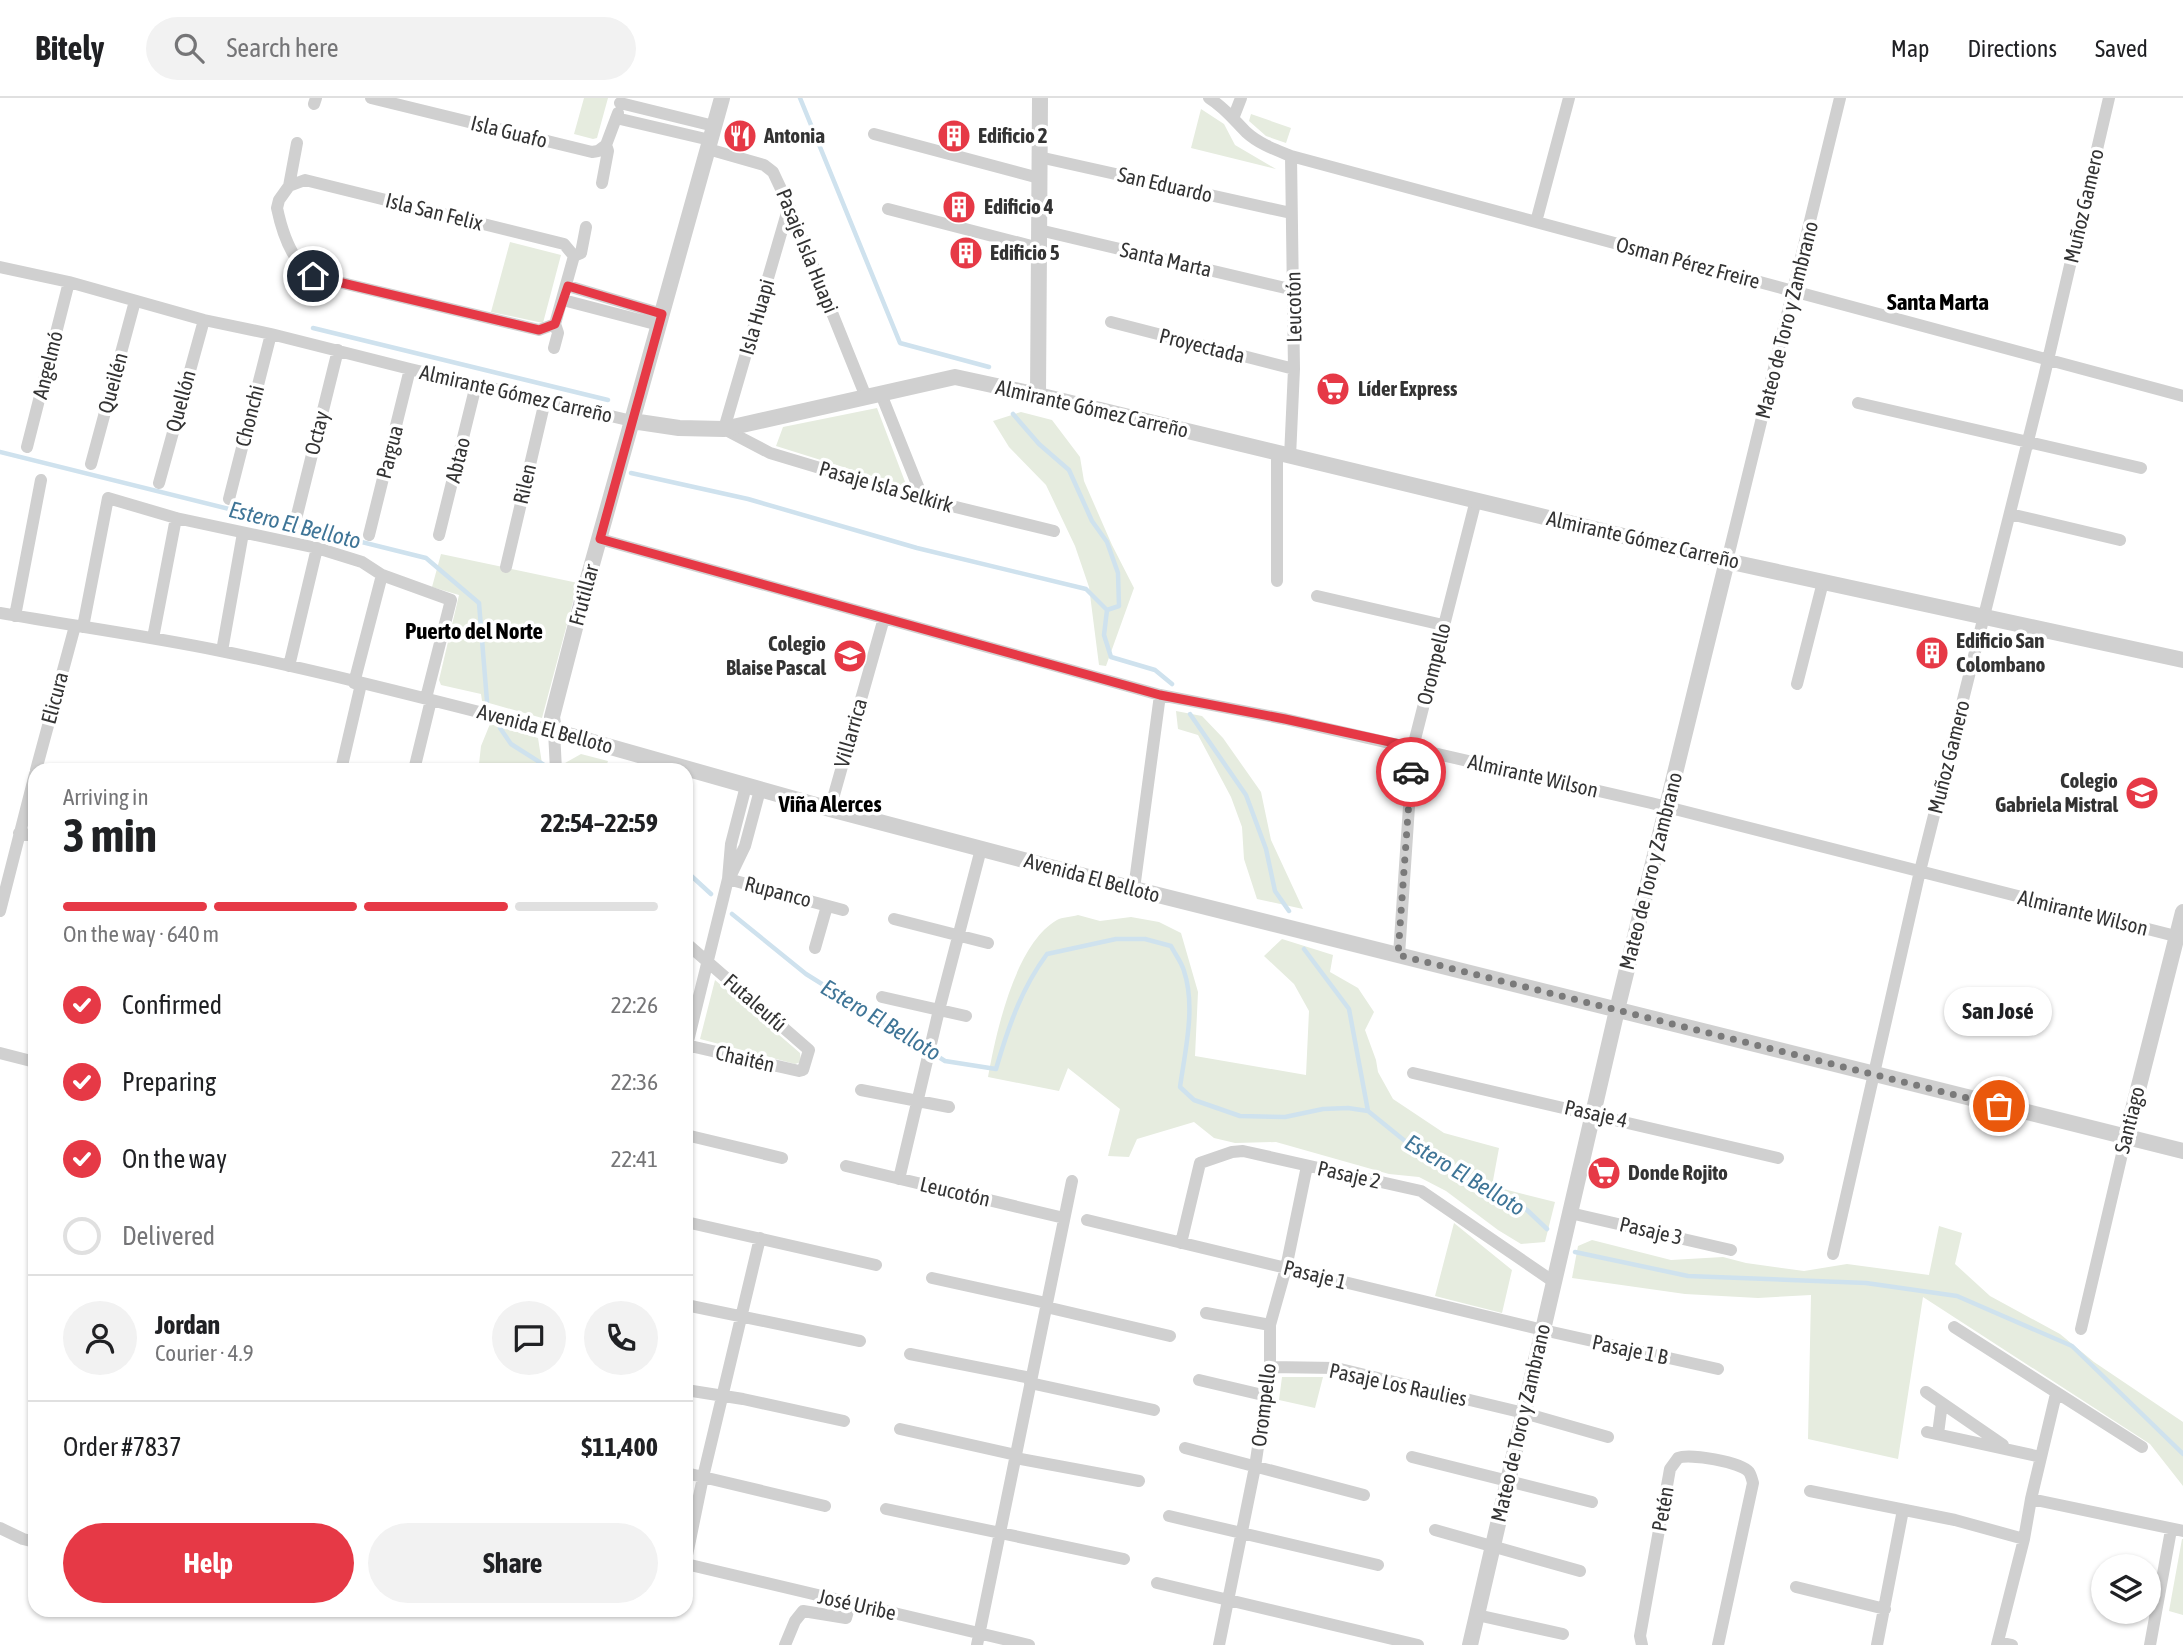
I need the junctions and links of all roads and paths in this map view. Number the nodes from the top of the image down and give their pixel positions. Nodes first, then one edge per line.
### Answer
1 (371, 98) edge
2 (722, 98) edge
3 (1040, 98) edge
4 (1209, 98) edge
5 (1241, 98) edge
6 (1569, 98) edge
7 (1840, 98) edge
8 (2109, 98) edge
9 (621, 101) edge
10 (1234, 116) junction
11 (616, 118) junction
12 (874, 134) dead end
13 (710, 138) junction
14 (297, 143) dead end
15 (606, 145) junction
16 (1291, 156) junction
17 (1039, 157) junction
18 (1039, 178) junction
19 (601, 183) dead end
20 (289, 186) junction
21 (789, 205) junction
22 (888, 209) dead end
23 (1291, 213) junction
24 (1536, 222) junction
25 (586, 227) dead end
26 (1039, 230) junction
27 (1039, 248) junction
28 (574, 256) junction
29 (0, 267) edge
30 (69, 282) junction
31 (568, 286) junction
32 (1294, 290) junction
33 (1794, 291) junction
34 (563, 300) junction
35 (135, 301) junction
36 (204, 320) junction
37 (660, 320) junction
38 (1111, 322) dead end
39 (555, 324) junction
40 (271, 334) junction
41 (554, 348) dead end
42 (338, 350) junction
43 (2048, 360) junction
44 (410, 369) junction
45 (1294, 369) junction
46 (476, 385) junction
47 (1038, 395) junction
48 (874, 396) junction
49 (2183, 396) edge
50 (545, 401) junction
51 (1858, 402) dead end
52 (632, 421) junction
53 (724, 429) junction
54 (2028, 443) junction
55 (27, 447) dead end
56 (1284, 455) junction
57 (91, 464) dead end
58 (2141, 468) dead end
59 (41, 480) dead end
60 (159, 483) dead end
61 (229, 499) dead end
62 (923, 499) junction
63 (1476, 500) junction
64 (2010, 514) junction
65 (297, 515) dead end
66 (176, 517) junction
67 (1054, 531) dead end
68 (243, 533) junction
69 (369, 535) dead end
70 (439, 536) dead end
71 (600, 539) junction
72 (2120, 540) dead end
73 (317, 548) junction
74 (1727, 561) junction
75 (506, 567) dead end
76 (382, 575) junction
77 (1277, 581) dead end
78 (1823, 582) junction
79 (1317, 596) dead end
80 (0, 613) edge
81 (15, 615) junction
82 (1984, 617) junction
83 (884, 618) junction
84 (1443, 625) junction
85 (79, 626) junction
86 (153, 638) junction
87 (222, 651) junction
88 (2183, 660) edge
89 (289, 666) junction
90 (358, 683) junction
91 (1797, 684) dead end
92 (1160, 695) junction
93 (428, 699) junction
94 (554, 731) junction
95 (1413, 747) junction
96 (39, 763) edge
97 (342, 763) edge
98 (415, 763) edge
99 (556, 763) edge
100 (666, 763) edge
101 (693, 771) edge
102 (753, 788) junction
103 (28, 801) edge
104 (1667, 807) junction
105 (830, 809) junction
106 (19, 833) junction
107 (28, 835) edge
108 (981, 849) junction
109 (1920, 871) junction
110 (728, 879) junction
111 (1134, 889) junction
112 (827, 906) junction
113 (843, 910) dead end
114 (0, 911) edge
115 (2183, 912) edge
116 (894, 919) dead end
117 (959, 936) junction
118 (2180, 937) edge
119 (988, 943) dead end
120 (815, 948) dead end
121 (693, 949) edge
122 (1398, 955) junction
123 (707, 961) junction
124 (882, 997) dead end
125 (939, 1010) junction
126 (1617, 1010) junction
127 (966, 1016) dead end
128 (693, 1018) edge
129 (693, 1047) edge
130 (0, 1053) edge
131 (28, 1060) edge
132 (803, 1070) joint
133 (1413, 1073) dead end
134 (1873, 1074) junction
135 (861, 1090) dead end
136 (919, 1101) junction
137 (949, 1107) dead end
138 (1593, 1113) junction
139 (693, 1137) edge
140 (2126, 1137) junction
141 (2183, 1151) edge
142 (782, 1158) dead end
143 (1778, 1158) dead end
144 (846, 1166) dead end
145 (1307, 1166) junction
146 (899, 1178) junction
147 (1072, 1181) dead end
148 (1570, 1213) junction
149 (1064, 1218) junction
150 (1087, 1220) dead end
151 (693, 1224) edge
152 (760, 1238) junction
153 (1181, 1243) junction
154 (1731, 1250) dead end
155 (1833, 1254) dead end
156 (876, 1265) dead end
157 (1286, 1268) junction
158 (932, 1278) dead end
159 (1554, 1282) junction
160 (1046, 1305) junction
161 (693, 1306) edge
162 (1206, 1313) dead end
163 (741, 1316) junction
164 (1270, 1325) junction
165 (1954, 1327) dead end
166 (2081, 1329) dead end
167 (1543, 1331) junction
168 (1170, 1336) dead end
169 (860, 1341) dead end
170 (910, 1354) dead end
171 (1270, 1367) junction
172 (1718, 1369) dead end
173 (1031, 1380) junction
174 (1199, 1380) dead end
175 (693, 1392) edge
176 (1926, 1392) dead end
177 (2056, 1394) junction
178 (1267, 1395) junction
179 (722, 1396) junction
180 (1942, 1403) junction
181 (1154, 1410) dead end
182 (1524, 1413) junction
183 (844, 1421) dead end
184 (900, 1429) dead end
185 (1608, 1437) dead end
186 (2142, 1447) dead end
187 (1185, 1448) dead end
188 (2009, 1450) junction
189 (1015, 1456) junction
190 (1412, 1457) dead end
191 (2040, 1457) junction
192 (1255, 1467) junction
193 (693, 1475) edge
194 (703, 1477) junction
195 (1139, 1481) dead end
196 (1508, 1481) junction
197 (1810, 1491) dead end
198 (1364, 1495) dead end
199 (2031, 1499) junction
200 (1592, 1502) dead end
201 (825, 1506) dead end
202 (886, 1509) dead end
203 (1903, 1510) junction
204 (1170, 1516) dead end
205 (693, 1527) edge
206 (0, 1528) edge
207 (1435, 1530) dead end
208 (2177, 1531) edge
209 (999, 1533) junction
210 (1240, 1534) junction
211 (2024, 1539) junction
212 (28, 1540) edge
213 (1492, 1548) junction
214 (1124, 1559) dead end
215 (693, 1564) edge
216 (1378, 1565) dead end
217 (1580, 1571) dead end
218 (1157, 1583) dead end
219 (1796, 1587) dead end
220 (1228, 1600) junction
221 (850, 1604) junction
222 (1885, 1609) junction
223 (1477, 1615) junction
224 (1563, 1634) dead end
225 (978, 1639) edge
226 (1998, 1643) edge
227 (785, 1645) edge
228 (1029, 1645) edge
229 (1219, 1645) edge
230 (1418, 1645) edge
231 (1470, 1645) edge
232 (1642, 1645) edge
233 (1718, 1645) edge
234 (1877, 1645) edge
235 (2012, 1645) edge
236 (2150, 1645) edge

1 - 15 street, Isla Guafo
2 - 13 street, Frutillar
3 - 17 street
4 - 10 street, Osman Pérez Freire
5 - 10 street
6 - 24 street
7 - 33 street, Mateo de Toro y Zambrano
8 - 43 street, Muñoz Gamero
9 - 11 street
9 - 13 street
10 - 16 street, Osman Pérez Freire
11 - 13 street
11 - 15 street
12 - 18 street
13 - 21 street, Pasaje Isla Huapi
13 - 37 street, Frutillar
14 - 20 street
15 - 19 street
16 - 23 street, Leucotón
16 - 24 street, Osman Pérez Freire
17 - 18 street
17 - 23 street, San Eduardo
18 - 26 street
20 - 28 street, Isla San Felix
20 - 39 street
21 - 48 street, Pasaje Isla Huapi
21 - 53 street, Isla Huapi
22 - 27 street
23 - 32 street, Leucotón
24 - 33 street, Osman Pérez Freire
25 - 28 street
26 - 27 street
26 - 32 street, Santa Marta
27 - 47 street
28 - 31 street
29 - 30 street, Almirante Gómez Carreño
30 - 35 street, Almirante Gómez Carreño
30 - 55 street, Angelmó
31 - 34 street
31 - 37 street
32 - 45 street, Leucotón
33 - 43 street, Osman Pérez Freire
33 - 74 street, Mateo de Toro y Zambrano
34 - 37 street
34 - 39 street
35 - 36 street, Almirante Gómez Carreño
35 - 57 street, Queilén
36 - 40 street, Almirante Gómez Carreño
36 - 60 street, Quellón
37 - 52 street, Frutillar
38 - 45 street, Proyectada
39 - 41 street
40 - 42 street, Almirante Gómez Carreño
40 - 61 street, Chonchi
42 - 44 street, Almirante Gómez Carreño
42 - 65 street, Octay
43 - 49 street, Osman Pérez Freire
43 - 54 street, Muñoz Gamero
44 - 46 street, Almirante Gómez Carreño
44 - 69 street, Pargua
45 - 56 street, Leucotón
46 - 50 street, Almirante Gómez Carreño
46 - 70 street, Abtao
47 - 48 street, Almirante Gómez Carreño
47 - 56 street, Almirante Gómez Carreño
48 - 53 street, Almirante Gómez Carreño
48 - 62 street, Pasaje Isla Huapi
50 - 52 street, Almirante Gómez Carreño
50 - 75 street, Rilen
51 - 54 street
52 - 53 street, Almirante Gómez Carreño
52 - 71 street, Frutillar
53 - 62 street, Pasaje Isla Selkirk
54 - 58 street
54 - 64 street, Muñoz Gamero
56 - 63 street, Almirante Gómez Carreño
56 - 77 street, Leucotón
59 - 81 street
62 - 67 street, Pasaje Isla Selkirk
63 - 74 street, Almirante Gómez Carreño
63 - 84 street, Orompello
64 - 72 street
64 - 82 street, Muñoz Gamero
66 - 68 street
66 - 85 street, Elicura
66 - 86 street
68 - 73 street
68 - 87 street
71 - 83 street, Almirante Wilson
71 - 94 street, Frutillar
73 - 76 street
73 - 89 street
74 - 78 street, Almirante Gómez Carreño
74 - 104 street, Mateo de Toro y Zambrano
76 - 90 street
76 - 93 street
78 - 82 street, Almirante Gómez Carreño
78 - 91 street
79 - 84 street
80 - 81 street, Avenida El Belloto
81 - 85 street, Avenida El Belloto
82 - 88 street, Almirante Gómez Carreño
82 - 109 street, Muñoz Gamero
83 - 92 street, Almirante Wilson
83 - 105 street, Villarrica
84 - 95 street, Orompello
85 - 86 street, Avenida El Belloto
85 - 96 street, Elicura
86 - 87 street, Avenida El Belloto
87 - 89 street, Avenida El Belloto
89 - 90 street, Avenida El Belloto
90 - 93 street, Avenida El Belloto
90 - 97 street
92 - 95 street, Almirante Wilson
92 - 111 street
93 - 94 street, Avenida El Belloto
93 - 98 street
94 - 99 street, Frutillar
94 - 100 street, Avenida El Belloto
95 - 104 street, Almirante Wilson
95 - 122 street, Orompello
101 - 102 street, Avenida El Belloto
102 - 105 street, Avenida El Belloto
102 - 110 street
103 - 106 street, Elicura
104 - 109 street, Almirante Wilson
104 - 126 street, Mateo de Toro y Zambrano
105 - 108 street, Avenida El Belloto
106 - 107 street
106 - 114 street, Elicura
108 - 111 street, Avenida El Belloto
108 - 117 street
109 - 118 street, Almirante Wilson
109 - 134 street, Muñoz Gamero
110 - 112 street, Rupanco
110 - 123 street
111 - 122 street, Avenida El Belloto
112 - 113 street, Rupanco
112 - 120 street, Rupanco
115 - 118 street, Santiago
116 - 117 street
117 - 119 street
117 - 125 street
118 - 140 street, Santiago
121 - 123 street, Futaleufú
122 - 126 street, Avenida El Belloto
123 - 128 street
123 - 132 street, Futaleufú
124 - 125 street
125 - 127 street
125 - 136 street
126 - 134 street, Avenida El Belloto
126 - 138 street, Mateo de Toro y Zambrano
129 - 132 street, Chaitén
130 - 131 street
133 - 138 street, Pasaje 4
134 - 140 street, Avenida El Belloto
134 - 155 street, Muñoz Gamero
135 - 136 street
136 - 137 street
136 - 146 street
138 - 143 street, Pasaje 4
138 - 148 street, Mateo de Toro y Zambrano
139 - 142 street
140 - 141 street, Avenida El Belloto
140 - 166 street, Santiago
144 - 146 street, Leucotón
145 - 153 street, Pasaje 2
145 - 157 street, Orompello
145 - 159 street, Pasaje 2
146 - 149 street, Leucotón
147 - 149 street
148 - 154 street, Pasaje 3
148 - 159 street, Mateo de Toro y Zambrano
149 - 160 street
150 - 153 street, Pasaje 1
151 - 152 street
152 - 156 street
152 - 163 street
153 - 157 street, Pasaje 1
157 - 164 street, Orompello
157 - 167 street, Pasaje 1
158 - 160 street
159 - 167 street, Mateo de Toro y Zambrano
160 - 168 street
160 - 173 street
161 - 163 street
162 - 164 street
163 - 169 street
163 - 179 street
164 - 171 street, Orompello
165 - 177 street
167 - 172 street, Pasaje 1 B
167 - 182 street, Mateo de Toro y Zambrano
170 - 173 street
171 - 178 street, Orompello
171 - 182 street, Pasaje Los Raulies
173 - 181 street
173 - 189 street
174 - 178 street
175 - 179 street
176 - 180 street
177 - 186 street
177 - 191 street
178 - 192 street, Orompello
179 - 183 street
179 - 194 street
180 - 188 street
180 - 188 street
182 - 185 street, Pasaje Los Raulies
182 - 196 street, Mateo de Toro y Zambrano
184 - 189 street
187 - 192 street
188 - 191 street
189 - 195 street
189 - 209 street
190 - 196 street
191 - 199 street
192 - 198 street
192 - 210 street, Orompello
193 - 194 street
194 - 201 street
194 - 205 street
196 - 200 street
196 - 213 street, Mateo de Toro y Zambrano
197 - 203 street
199 - 208 street
199 - 211 street
202 - 209 street
203 - 211 street
203 - 222 street
204 - 210 street
206 - 212 street
207 - 213 street
208 - 236 street
209 - 214 street
209 - 225 street
210 - 216 street
210 - 220 street, Orompello
211 - 226 street
213 - 217 street
213 - 223 street, Mateo de Toro y Zambrano
215 - 221 street, José Uribe
218 - 220 street
219 - 222 street
220 - 229 street, Orompello
220 - 230 street
221 - 225 street, José Uribe
221 - 227 street
222 - 234 street
223 - 224 street
223 - 231 street, Mateo de Toro y Zambrano
225 - 228 street, José Uribe
226 - 235 street
232 - 233 street, Petén

